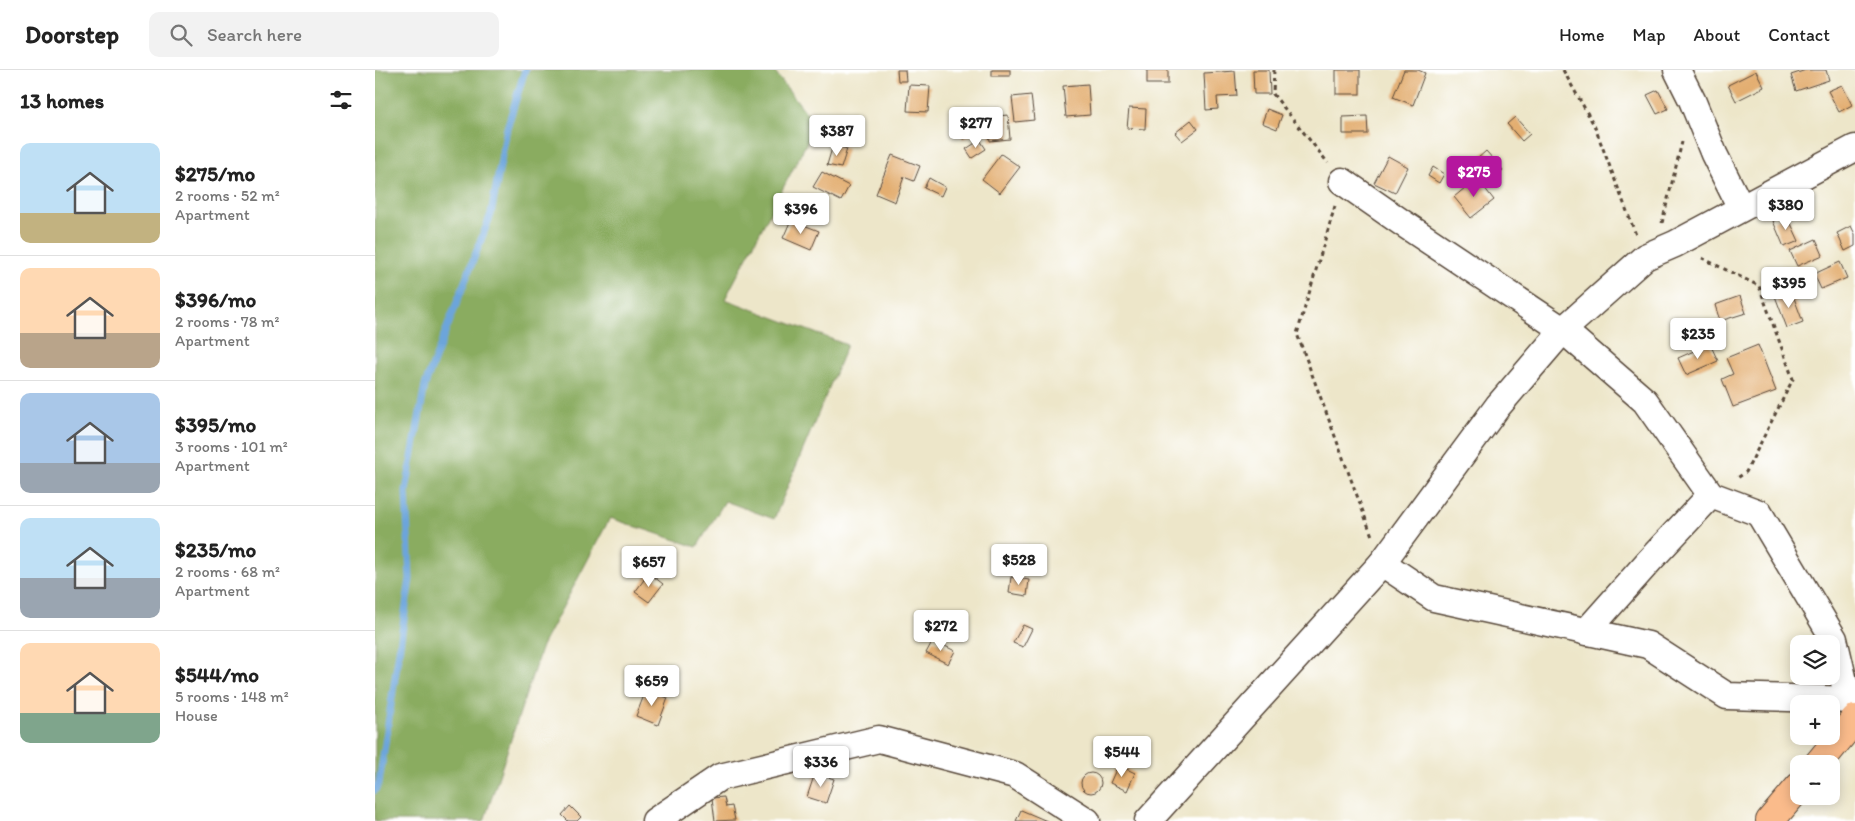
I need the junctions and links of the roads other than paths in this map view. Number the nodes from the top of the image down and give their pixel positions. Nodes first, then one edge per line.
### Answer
1 (1677, 70) edge
2 (1855, 148) edge
3 (1342, 181) road end
4 (1741, 208) junction
5 (1563, 330) junction
6 (1711, 495) junction
7 (1382, 563) junction
8 (1586, 632) junction
9 (1853, 706) edge
10 (1823, 755) edge
11 (1790, 798) edge
12 (655, 821) edge
13 (1087, 821) edge
14 (1148, 821) edge
15 (1770, 821) edge

1 - 4 street
2 - 4 street
3 - 5 street
4 - 5 street
5 - 6 street
5 - 7 street
6 - 8 street
6 - 9 street
7 - 8 street
7 - 14 street
8 - 9 street
9 - 10 main road
11 - 15 main road
12 - 13 street

